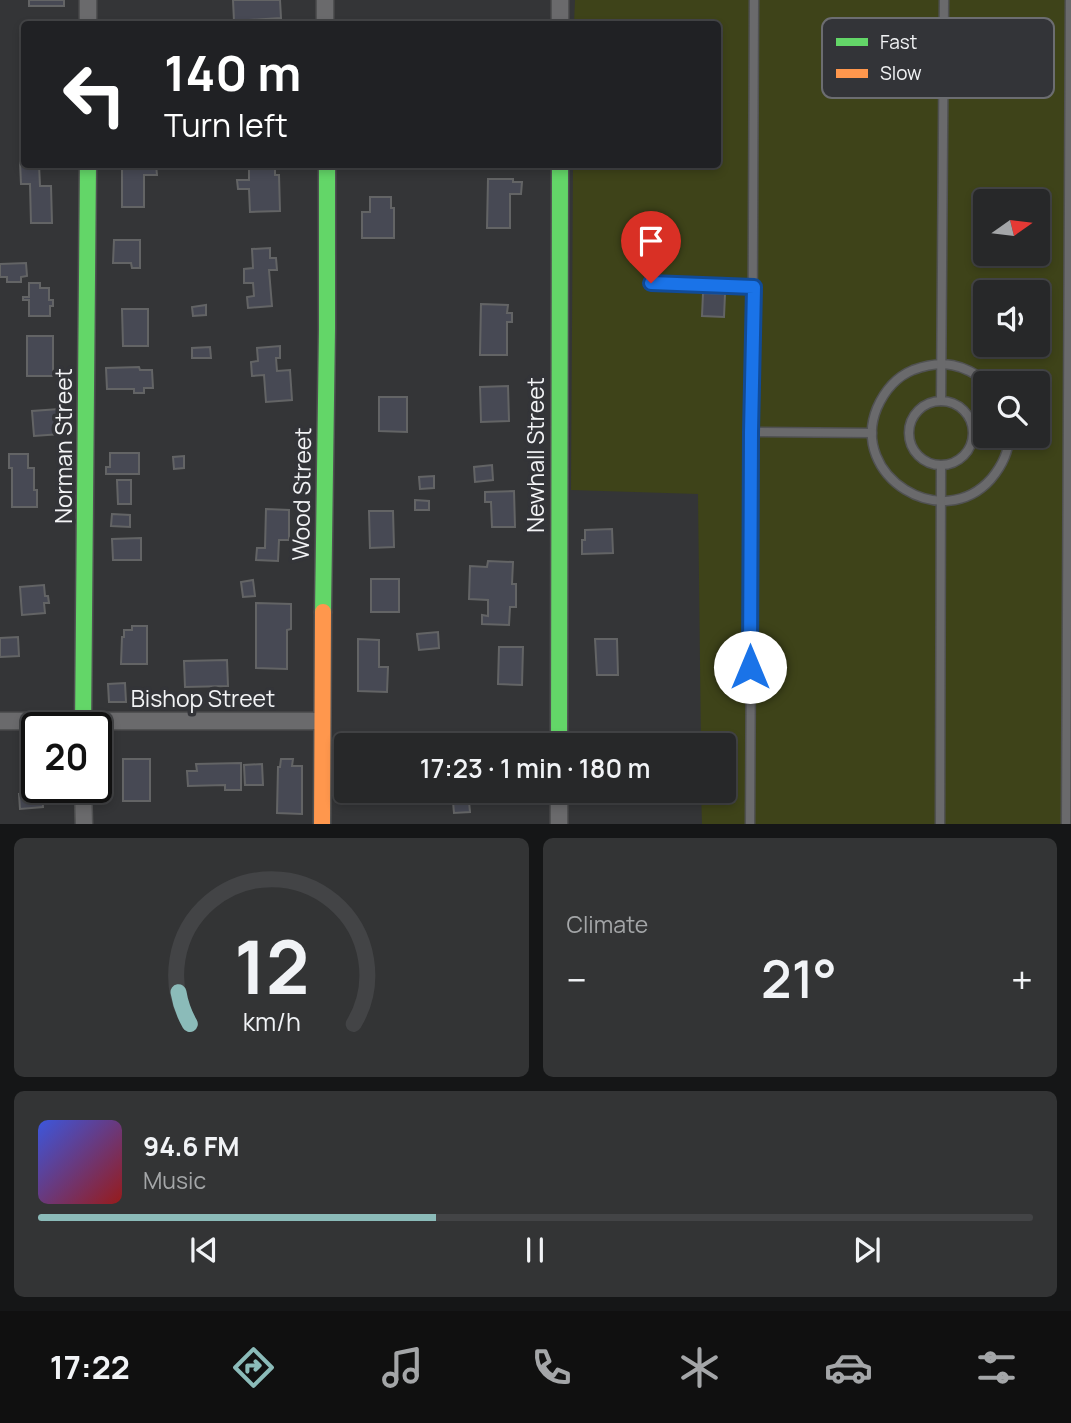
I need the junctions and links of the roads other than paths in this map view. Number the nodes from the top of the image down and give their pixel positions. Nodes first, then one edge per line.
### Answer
1 (88, 0) edge
2 (325, 0) edge
3 (560, 0) edge
4 (754, 0) edge
5 (944, 0) edge
6 (1070, 0) edge
7 (944, 18) edge
8 (88, 21) edge
9 (325, 21) edge
10 (560, 21) edge
11 (943, 98) edge
12 (88, 168) edge
13 (327, 168) edge
14 (560, 168) edge
15 (651, 283) dead end
16 (754, 287) junction
17 (941, 363) junction
18 (973, 372) edge
19 (941, 401) junction
20 (751, 432) junction
21 (872, 433) junction
22 (1007, 448) edge
23 (941, 466) junction
24 (940, 501) junction
25 (83, 712) edge
26 (0, 721) edge
27 (322, 721) junction
28 (21, 722) edge
29 (112, 725) edge
30 (559, 733) edge
31 (83, 803) edge
32 (559, 803) edge
33 (84, 824) edge
34 (322, 824) edge
35 (559, 824) edge
36 (750, 824) edge
37 (940, 824) edge
38 (1066, 824) edge

1 - 8 street
2 - 9 street
3 - 10 street
4 - 16 lane
5 - 7 lane
6 - 38 lane
11 - 17 lane
12 - 25 street, Norman Street
13 - 27 street, Wood Street
14 - 30 street, Newhall Street
15 - 16 lane
16 - 20 lane
17 - 18 lane
17 - 19 lane
17 - 21 lane
19 - 23 lane
19 - 23 lane
20 - 21 lane
20 - 36 lane
21 - 24 lane
22 - 24 lane
23 - 24 lane
24 - 37 lane
26 - 28 street, Bishop Street
27 - 29 street, Bishop Street
27 - 34 street, Wood Street
31 - 33 street
32 - 35 street

